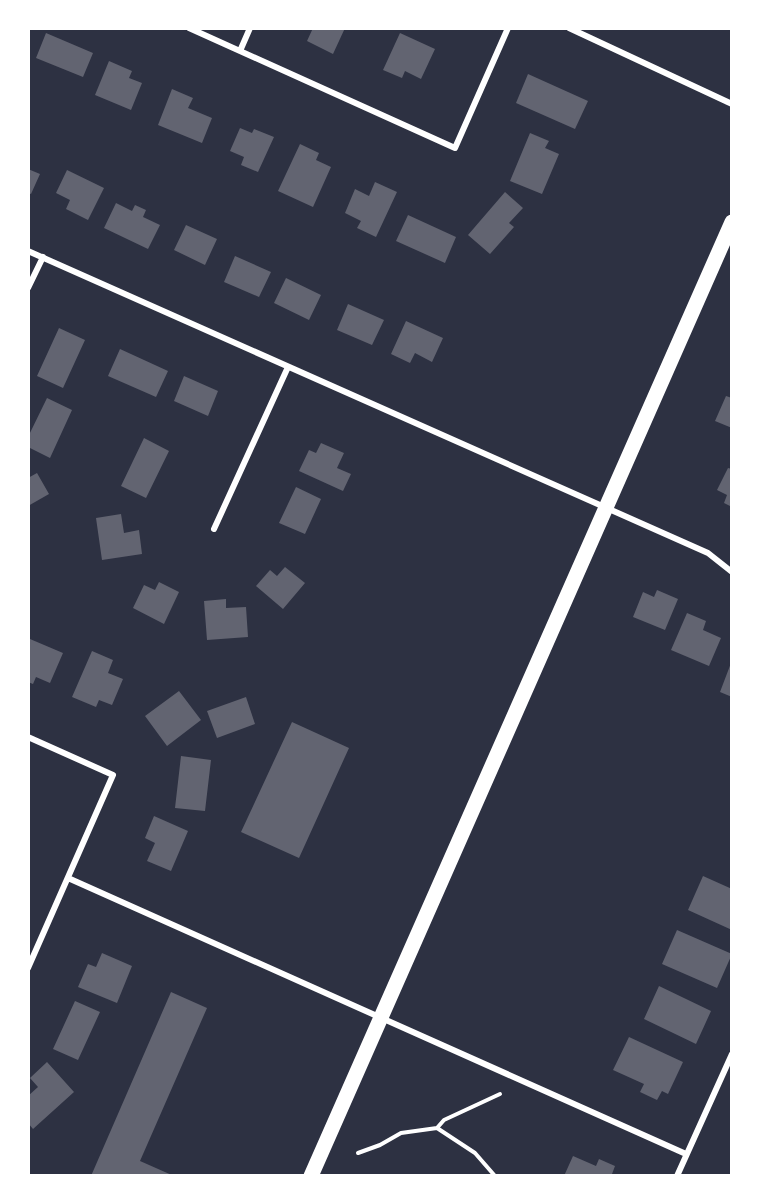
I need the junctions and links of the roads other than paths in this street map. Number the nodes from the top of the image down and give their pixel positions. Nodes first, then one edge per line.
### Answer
1 (189, 28) edge
2 (250, 28) edge
3 (508, 28) edge
4 (569, 28) edge
5 (240, 51) junction
6 (732, 104) edge
7 (732, 222) edge
8 (28, 251) edge
9 (42, 257) junction
10 (28, 288) edge
11 (288, 366) junction
12 (606, 507) junction
13 (214, 529) dead end
14 (732, 572) edge
15 (28, 737) edge
16 (68, 878) junction
17 (28, 968) edge
18 (381, 1018) junction
19 (732, 1054) edge
20 (686, 1154) junction
21 (311, 1176) edge
22 (677, 1176) edge

1 - 5 street
2 - 5 street
3 - 5 street
4 - 6 street
7 - 12 main road
8 - 9 street
9 - 10 street
9 - 11 street
11 - 12 street
11 - 13 street
12 - 14 street
12 - 18 main road
15 - 16 street
16 - 17 street
16 - 18 street
18 - 20 street
18 - 21 main road
19 - 20 street
20 - 22 street

